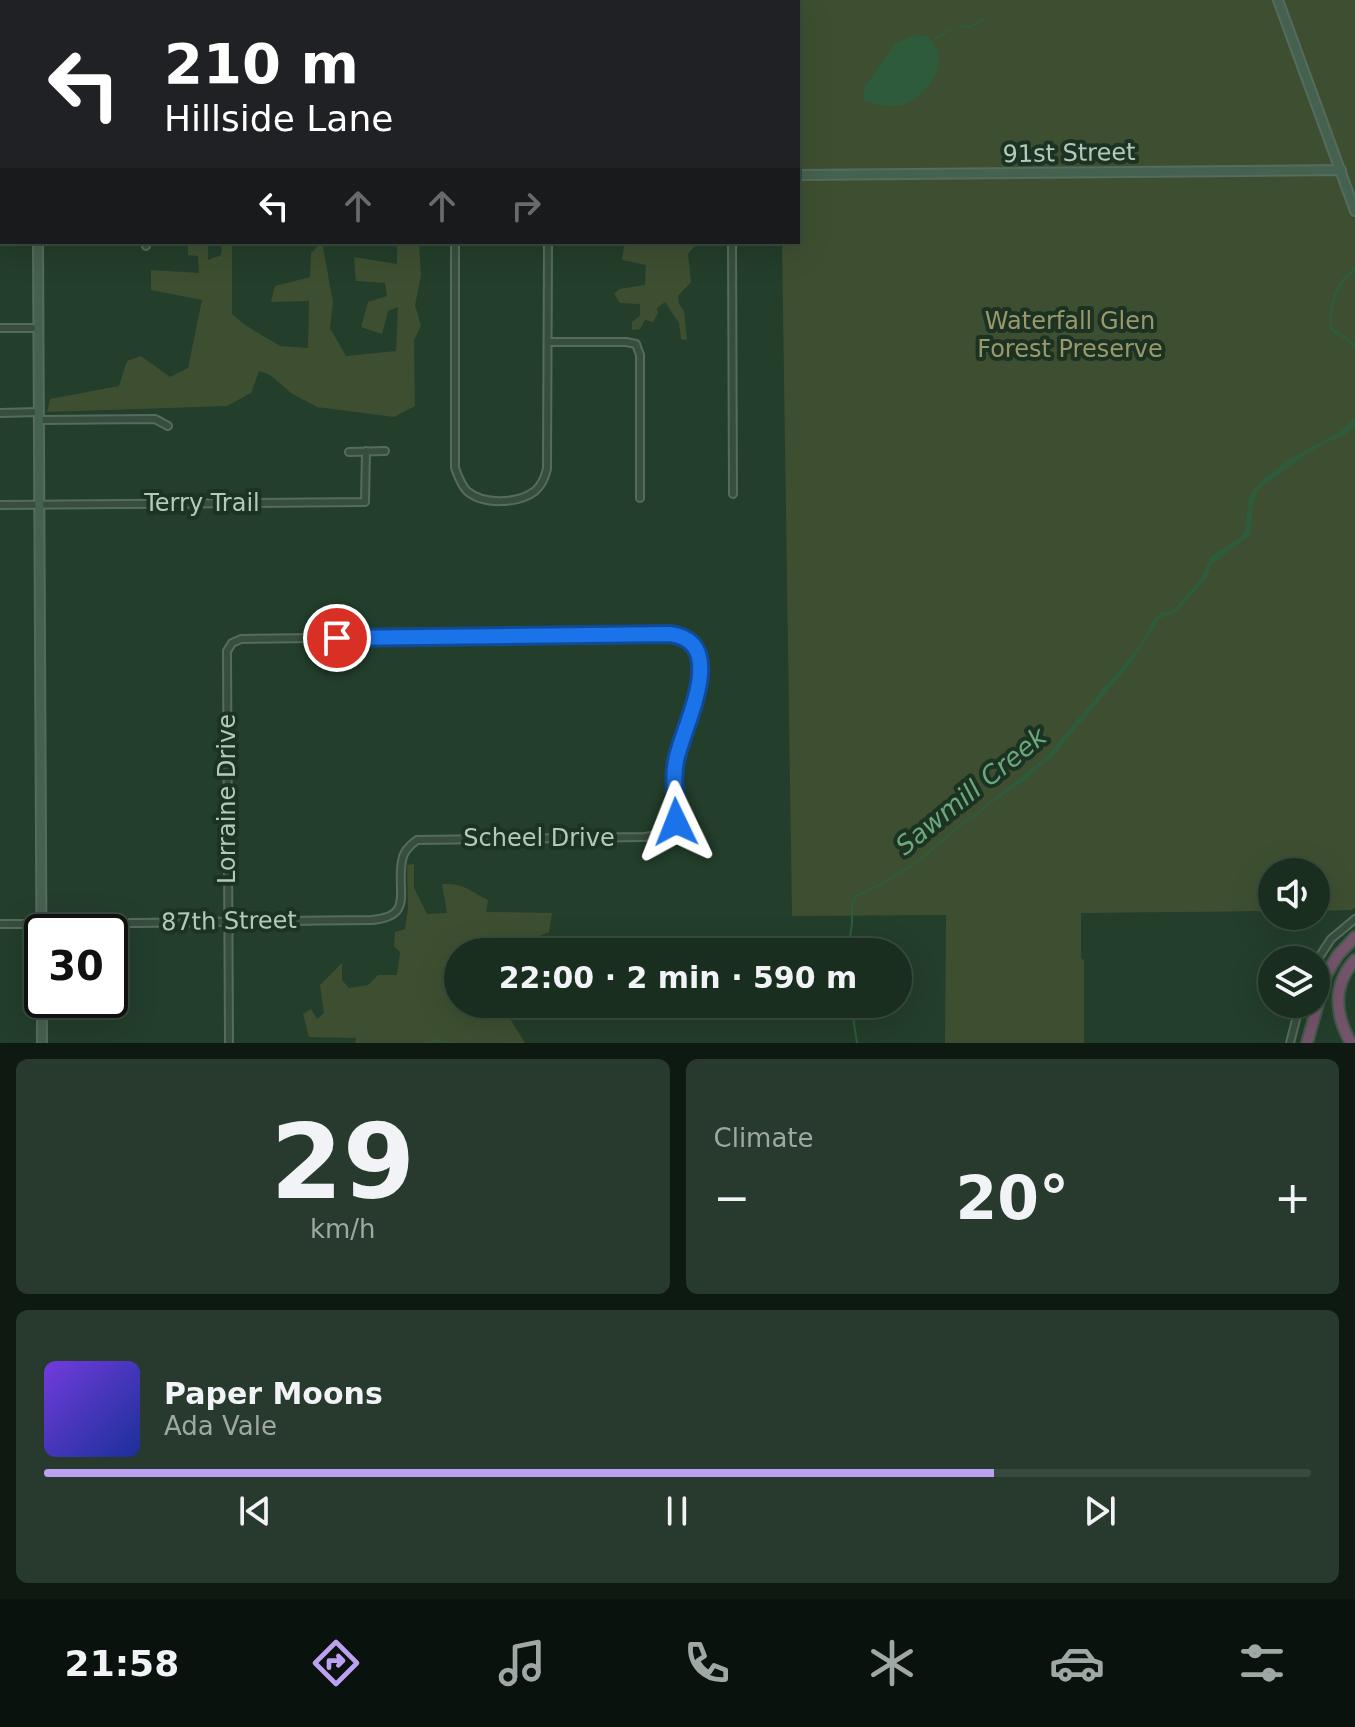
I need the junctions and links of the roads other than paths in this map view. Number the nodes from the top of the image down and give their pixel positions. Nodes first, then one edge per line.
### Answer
1 (1278, 0) edge
2 (1341, 170) junction
3 (800, 175) edge
4 (1355, 211) edge
5 (38, 244) edge
6 (455, 244) edge
7 (548, 244) edge
8 (732, 244) edge
9 (0, 328) edge
10 (38, 328) junction
11 (548, 342) junction
12 (0, 413) edge
13 (39, 416) junction
14 (168, 426) dead end
15 (366, 451) junction
16 (385, 451) dead end
17 (349, 452) dead end
18 (733, 494) dead end
19 (640, 498) dead end
20 (0, 505) edge
21 (39, 505) junction
22 (670, 830) joint
23 (401, 902) joint
24 (41, 914) edge
25 (1355, 919) edge
26 (228, 921) junction
27 (128, 923) edge
28 (0, 924) edge
29 (24, 924) edge
30 (1355, 937) edge
31 (1326, 946) edge
32 (1355, 960) edge
33 (42, 1018) edge
34 (1296, 1018) edge
35 (42, 1043) edge
36 (229, 1043) edge
37 (1290, 1043) edge
38 (1307, 1043) edge
39 (1351, 1043) edge

1 - 2 street
2 - 3 street, 91st Street
2 - 4 street
5 - 10 street
6 - 11 street
7 - 11 street
8 - 18 street
9 - 10 street
10 - 13 street
11 - 19 street
12 - 13 street
13 - 14 street
13 - 21 street
15 - 16 street
15 - 17 street
15 - 21 street, Terry Trail
20 - 21 street, Terry Trail
21 - 24 street
22 - 23 street, Scheel Drive
22 - 26 street, Lorraine Drive
23 - 26 street, 87th Street
25 - 31 street
26 - 27 street, 87th Street
26 - 36 street, Lorraine Drive
28 - 29 street, 87th Street
30 - 38 highway
32 - 39 highway
33 - 35 street
34 - 37 street

